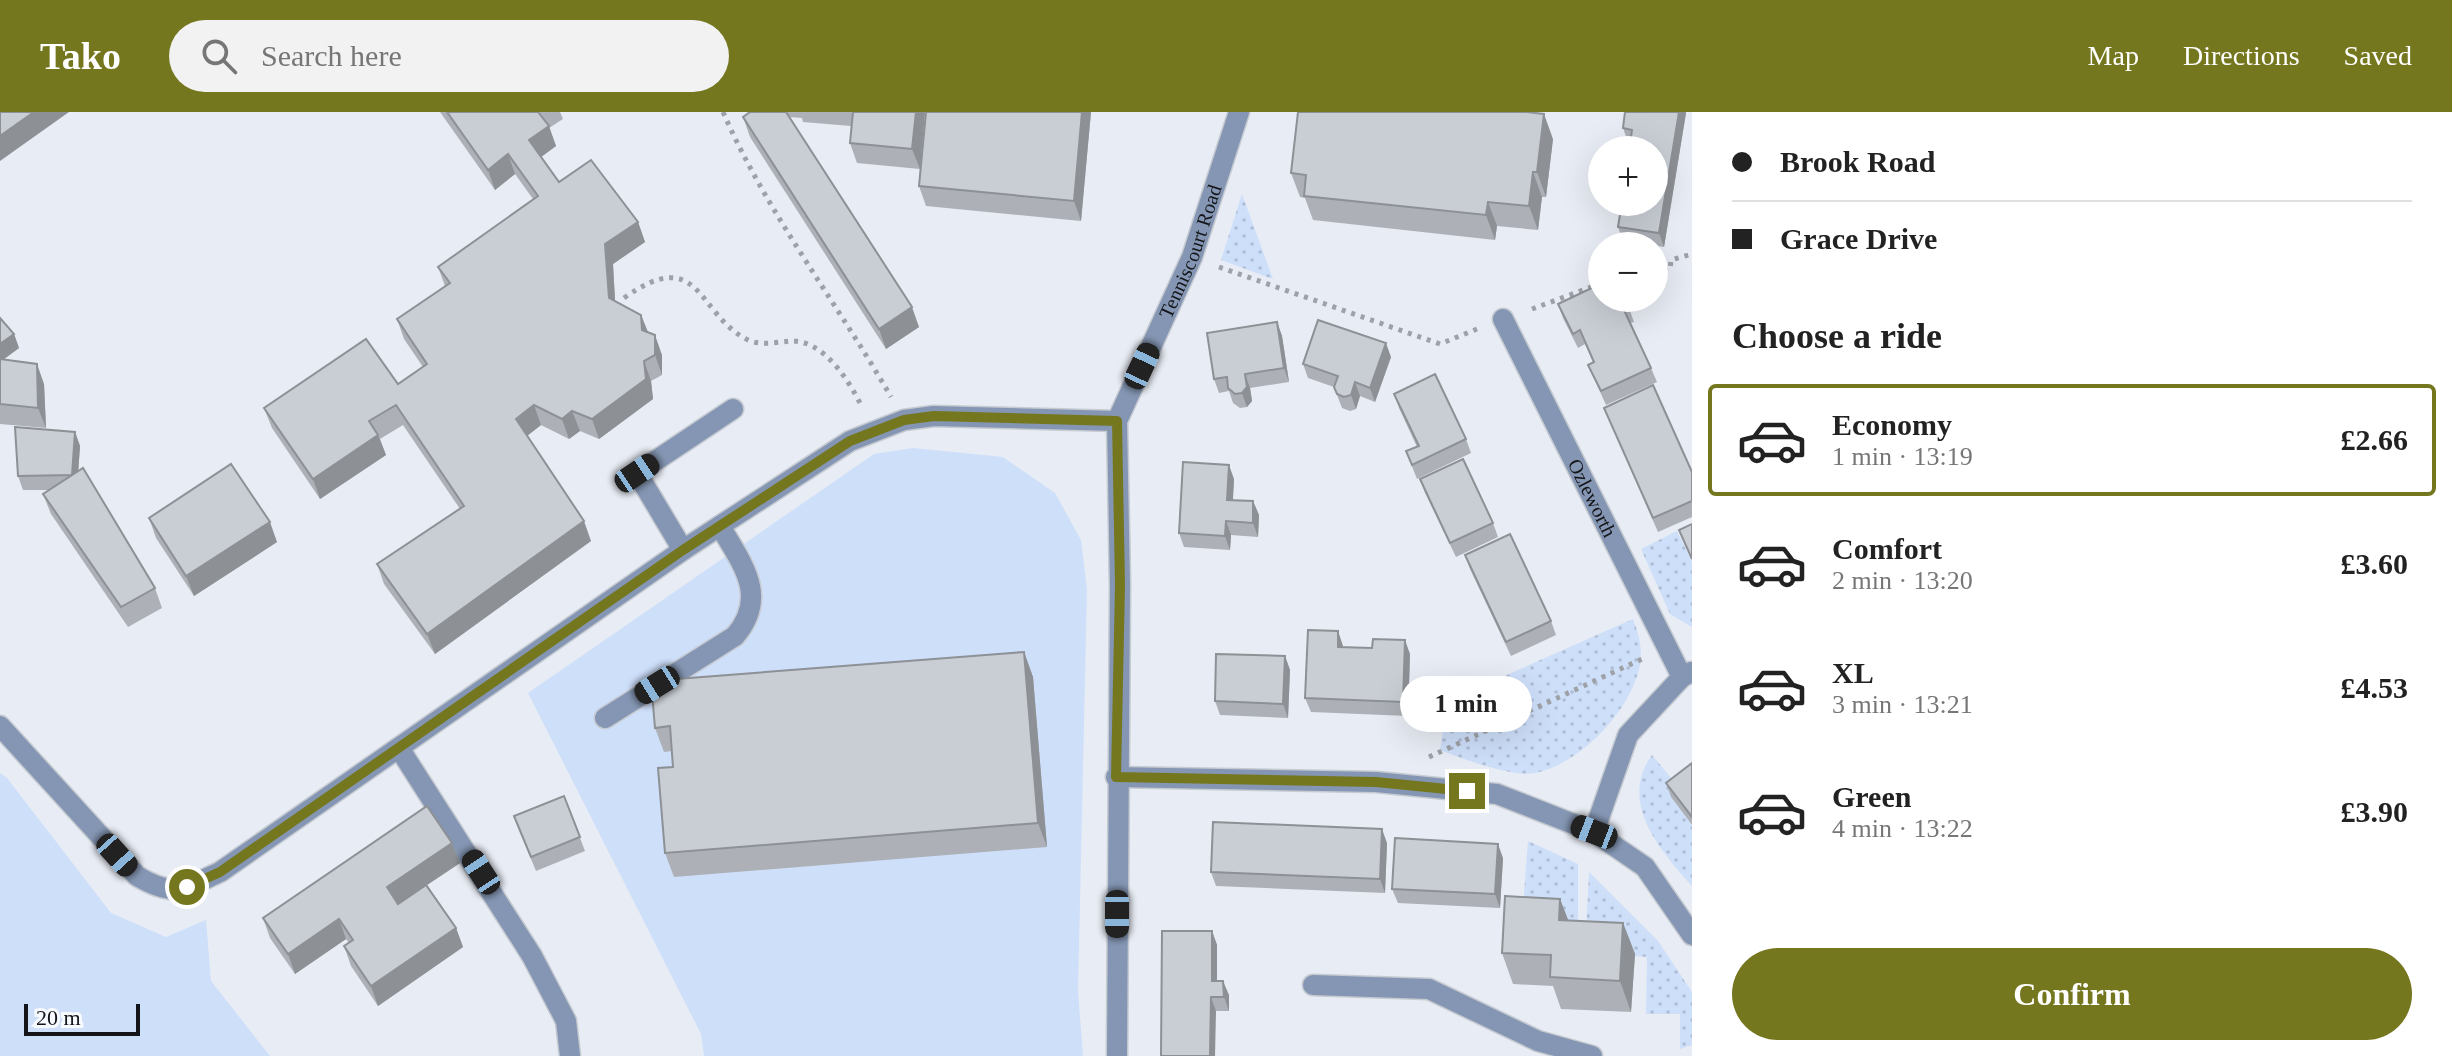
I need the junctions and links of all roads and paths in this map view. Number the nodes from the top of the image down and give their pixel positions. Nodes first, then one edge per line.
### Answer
1 (723, 112) edge
2 (1239, 112) edge
3 (1692, 254) edge
4 (1192, 257) junction
5 (1668, 270) edge
6 (1588, 288) edge
7 (624, 298) dead end
8 (1503, 319) junction
9 (881, 380) dead end
10 (733, 409) dead end
11 (1117, 421) junction
12 (876, 429) junction
13 (720, 526) junction
14 (683, 550) junction
15 (1668, 647) junction
16 (1687, 674) edge
17 (605, 718) dead end
18 (0, 726) edge
19 (399, 748) junction
20 (1116, 777) junction
21 (1376, 782) junction
22 (1594, 832) junction
23 (1692, 935) edge
24 (1313, 985) dead end
25 (570, 1056) edge
26 (1117, 1056) edge
27 (1592, 1056) edge

1 - 9 path
2 - 4 street, Tenniscourt Road
3 - 5 path
4 - 8 path
4 - 11 street, Tenniscourt Road
6 - 8 path
7 - 12 path
8 - 15 street, Ozleworth
10 - 14 street
11 - 12 street
11 - 20 street, Tenniscourt Road
12 - 13 street
13 - 14 street
13 - 17 street
14 - 19 street
15 - 16 street, Ozleworth
15 - 21 path
16 - 22 street
18 - 19 street
19 - 25 street
20 - 21 street
20 - 26 street, Tenniscourt Road
21 - 22 street
22 - 23 street
24 - 27 street

